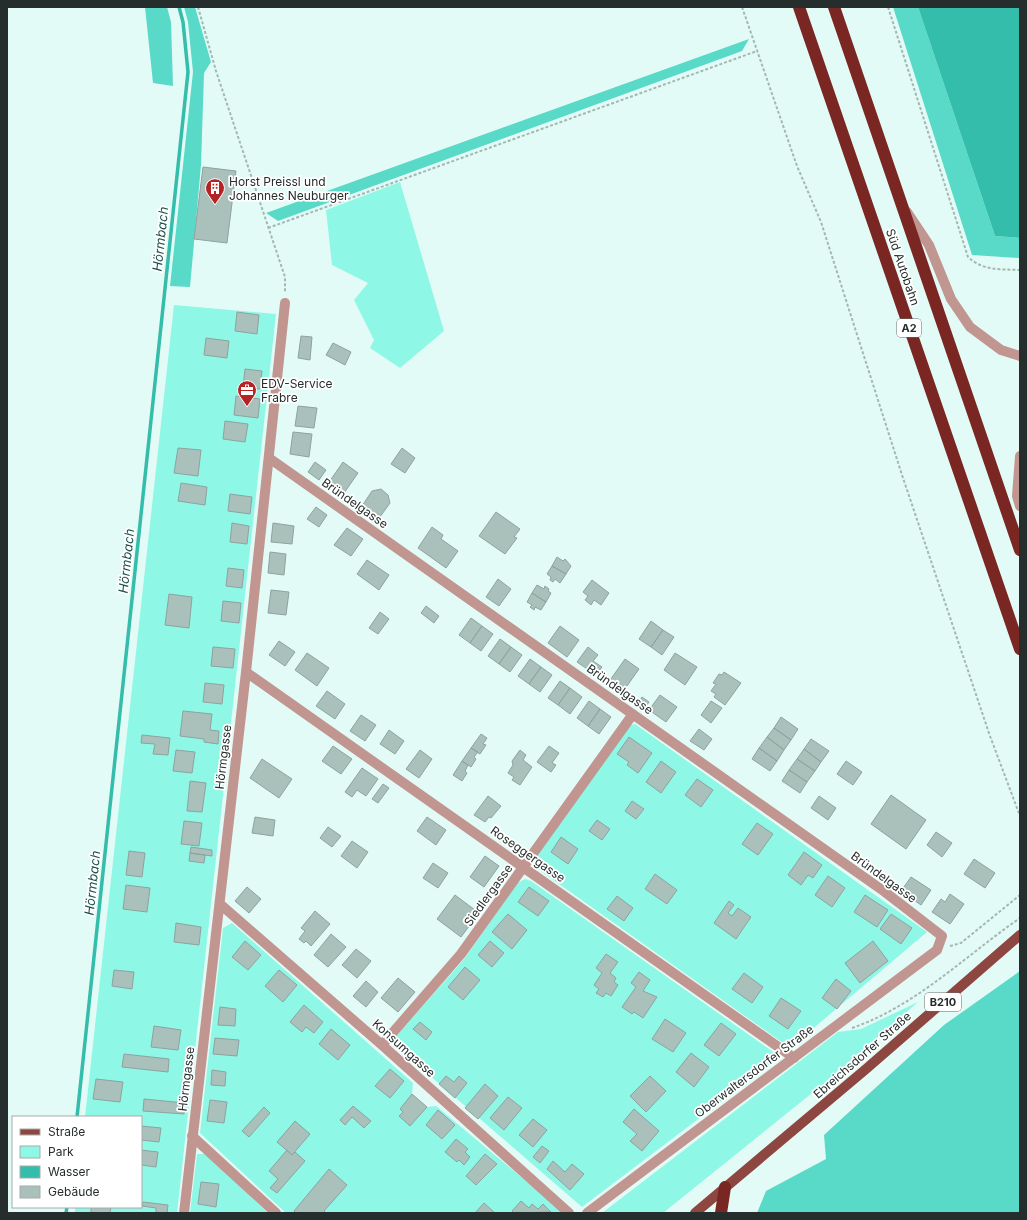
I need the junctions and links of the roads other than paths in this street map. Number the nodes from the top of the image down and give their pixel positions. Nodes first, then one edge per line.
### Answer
1 (799, 7) edge
2 (834, 7) edge
3 (901, 202) junction
4 (285, 303) road end
5 (1020, 356) edge
6 (1020, 456) edge
7 (269, 458) junction
8 (1020, 506) edge
9 (1020, 550) edge
10 (1020, 649) edge
11 (246, 672) junction
12 (633, 714) junction
13 (524, 868) junction
14 (220, 904) junction
15 (1020, 935) edge
16 (937, 950) joint
17 (382, 1045) junction
18 (794, 1058) junction
19 (192, 1136) junction
20 (725, 1188) junction
21 (184, 1213) edge
22 (276, 1213) edge
23 (569, 1213) edge
24 (587, 1213) edge
25 (695, 1213) edge
26 (721, 1213) edge

1 - 10 highway, Süd Autobahn / A2
2 - 3 highway, Süd Autobahn
3 - 5 street
3 - 9 highway, Süd Autobahn
4 - 7 street, Hörmgasse
6 - 8 street
7 - 11 street, Hörmgasse
7 - 12 street, Bründelgasse
11 - 13 street, Roseggergasse
11 - 14 street, Hörmgasse
12 - 13 street, Siedlergasse
12 - 16 street, Bründelgasse
13 - 17 street, Siedlergasse
13 - 18 street, Roseggergasse
14 - 17 street, Konsumgasse
14 - 19 street, Hörmgasse
15 - 20 main road, Ebreichsdorfer Straße / B210
16 - 18 street, Oberwaltersdorfer Straße
17 - 23 street, Konsumgasse
18 - 24 street, Oberwaltersdorfer Straße
19 - 21 street, Hörmgasse
19 - 22 street
20 - 25 main road, B210
20 - 26 highway

